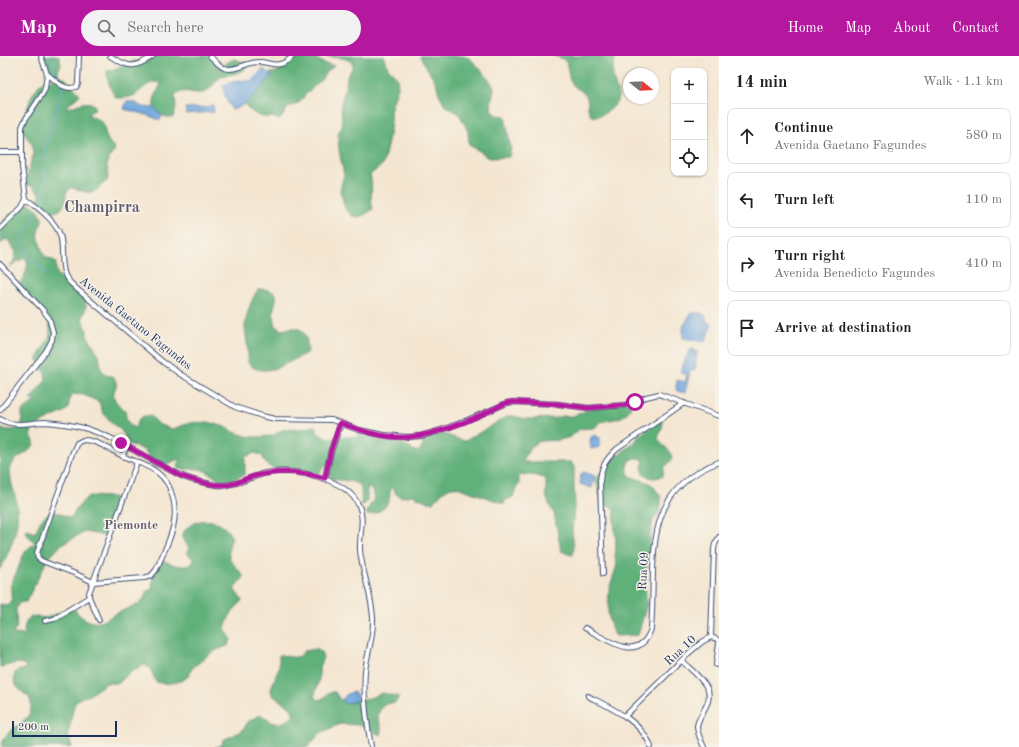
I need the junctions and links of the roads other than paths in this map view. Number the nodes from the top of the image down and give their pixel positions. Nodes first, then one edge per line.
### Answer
1 (41, 56) edge
2 (79, 56) edge
3 (110, 56) edge
4 (153, 56) edge
5 (210, 56) edge
6 (293, 56) edge
7 (47, 74) junction
8 (0, 152) edge
9 (21, 152) junction
10 (26, 200) junction
11 (0, 229) edge
12 (0, 264) edge
13 (684, 403) junction
14 (0, 410) edge
15 (719, 416) edge
16 (0, 419) edge
17 (340, 423) junction
18 (128, 446) junction
19 (132, 448) junction
20 (122, 456) junction
21 (130, 459) junction
22 (137, 462) junction
23 (719, 462) edge
24 (325, 478) junction
25 (719, 537) edge
26 (603, 574) dead end
27 (93, 582) junction
28 (89, 597) junction
29 (99, 620) dead end
30 (45, 621) dead end
31 (585, 628) dead end
32 (711, 637) junction
33 (719, 640) edge
34 (719, 643) edge
35 (682, 661) junction
36 (716, 665) dead end
37 (588, 696) dead end
38 (625, 716) junction
39 (371, 747) edge
40 (651, 747) edge
41 (704, 747) edge

1 - 7 street
2 - 7 street
3 - 4 street
5 - 6 street
7 - 9 street
8 - 9 street
9 - 10 street
10 - 11 street
10 - 17 street, Avenida Gaetano Fagundes
12 - 14 street
13 - 15 street, Avenida Gaetano Fagundes
13 - 17 street, Avenida Gaetano Fagundes
13 - 26 street
16 - 18 street
17 - 24 street
18 - 19 street
18 - 20 street
19 - 21 street
19 - 24 street
20 - 21 street
20 - 27 street
21 - 22 street
22 - 27 street
22 - 27 street
23 - 31 street, Rua 09
24 - 39 street
25 - 32 street, Rua 10
27 - 28 street
28 - 29 street
28 - 30 street
32 - 33 street
32 - 35 street, Rua 10
34 - 36 street
35 - 38 street, Rua 10
35 - 41 street
37 - 38 street
38 - 40 street

